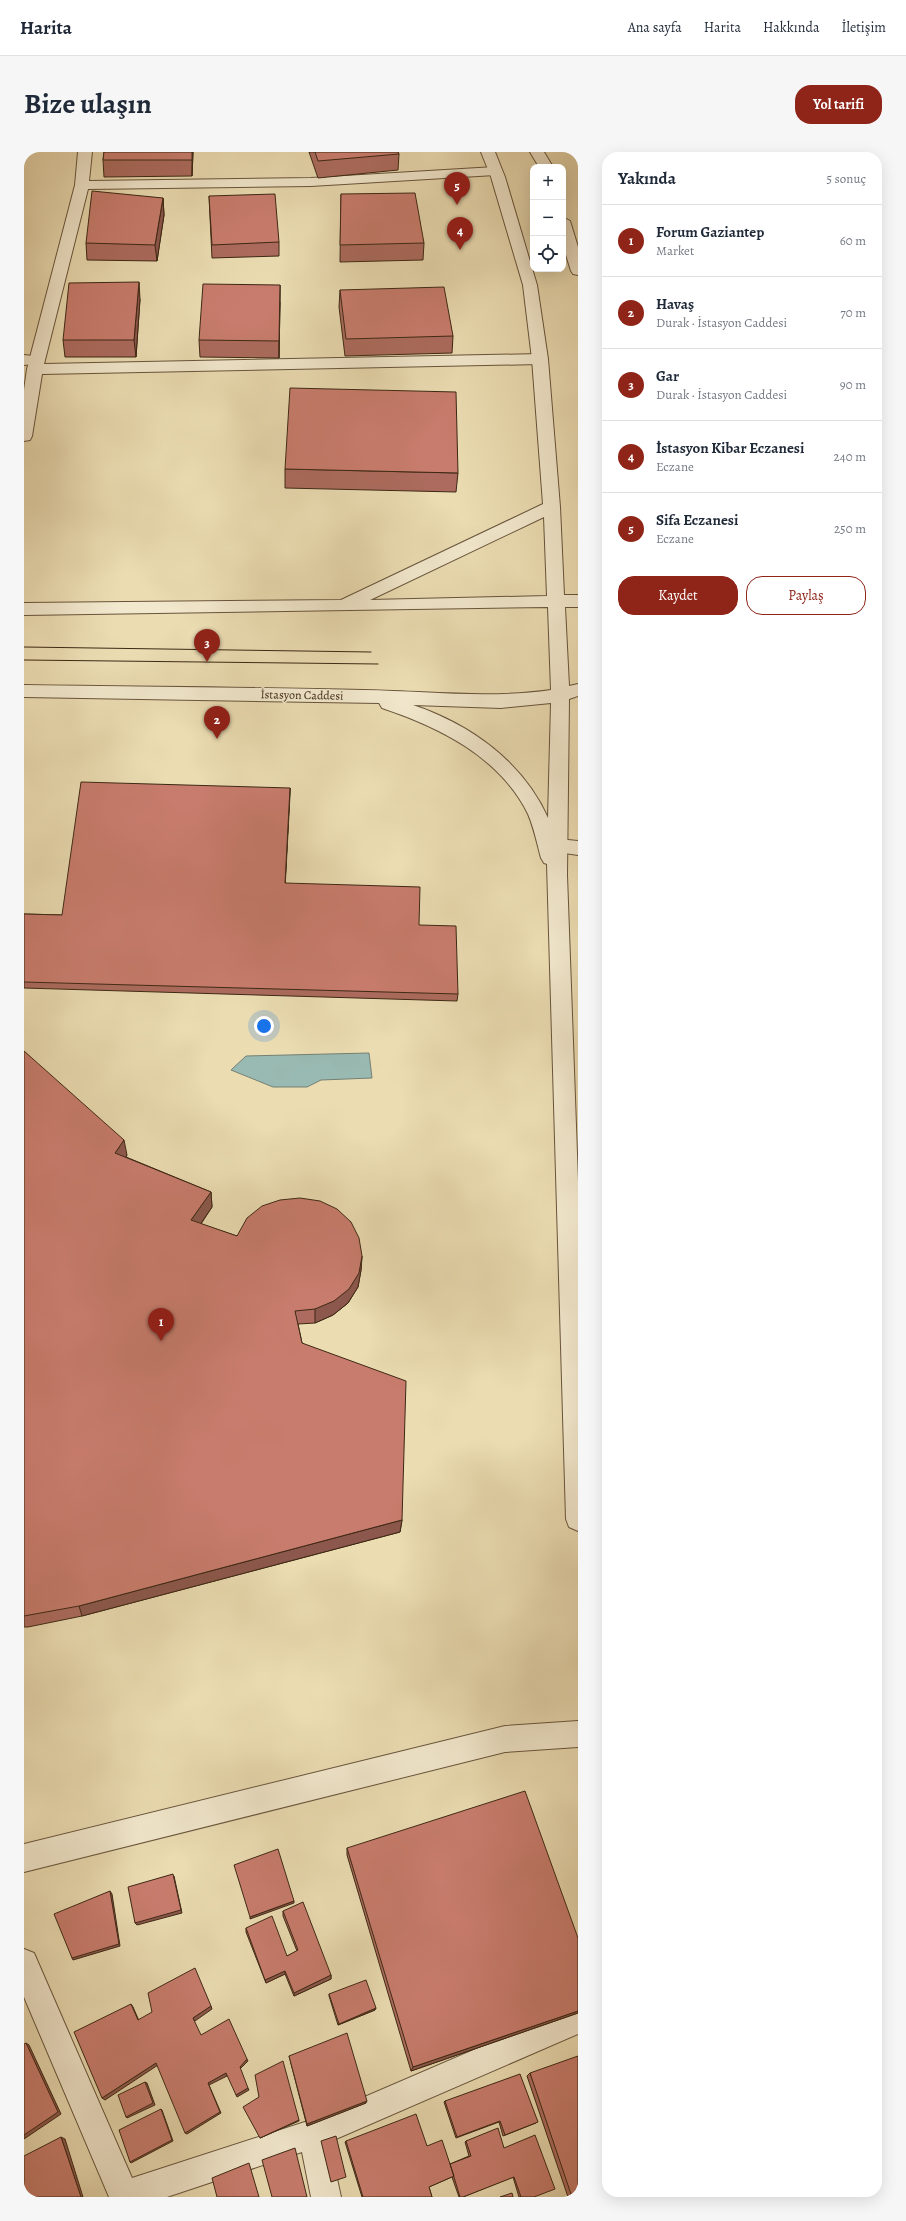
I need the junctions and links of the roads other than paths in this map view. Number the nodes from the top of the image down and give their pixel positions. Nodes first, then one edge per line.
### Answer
1 (85, 152) edge
2 (488, 152) edge
3 (537, 152) edge
4 (544, 164) edge
5 (495, 171) junction
6 (82, 186) junction
7 (566, 230) edge
8 (578, 271) edge
9 (540, 359) junction
10 (32, 363) edge
11 (24, 436) edge
12 (552, 507) junction
13 (556, 601) junction
14 (578, 601) edge
15 (341, 606) junction
16 (24, 609) edge
17 (578, 690) edge
18 (24, 691) edge
19 (366, 696) junction
20 (560, 696) junction
21 (558, 846) junction
22 (578, 848) edge
23 (557, 875) junction
24 (578, 1519) edge
25 (578, 1734) edge
26 (24, 1858) edge
27 (24, 1963) edge
28 (578, 2019) edge
29 (313, 2134) junction
30 (326, 2197) edge

1 - 6 street
2 - 5 street
3 - 4 street
5 - 6 street
5 - 9 street
6 - 10 street
7 - 8 street
9 - 10 street
9 - 12 street
10 - 11 street
12 - 13 street
12 - 15 street
13 - 14 street
13 - 15 street
13 - 20 street
15 - 16 street
17 - 20 street, İstasyon Caddesi
18 - 19 street, İstasyon Caddesi
19 - 20 street, İstasyon Caddesi
19 - 23 street
20 - 21 street
21 - 22 street
21 - 23 street
23 - 24 street
25 - 26 street
27 - 29 street
28 - 29 street
29 - 30 street

